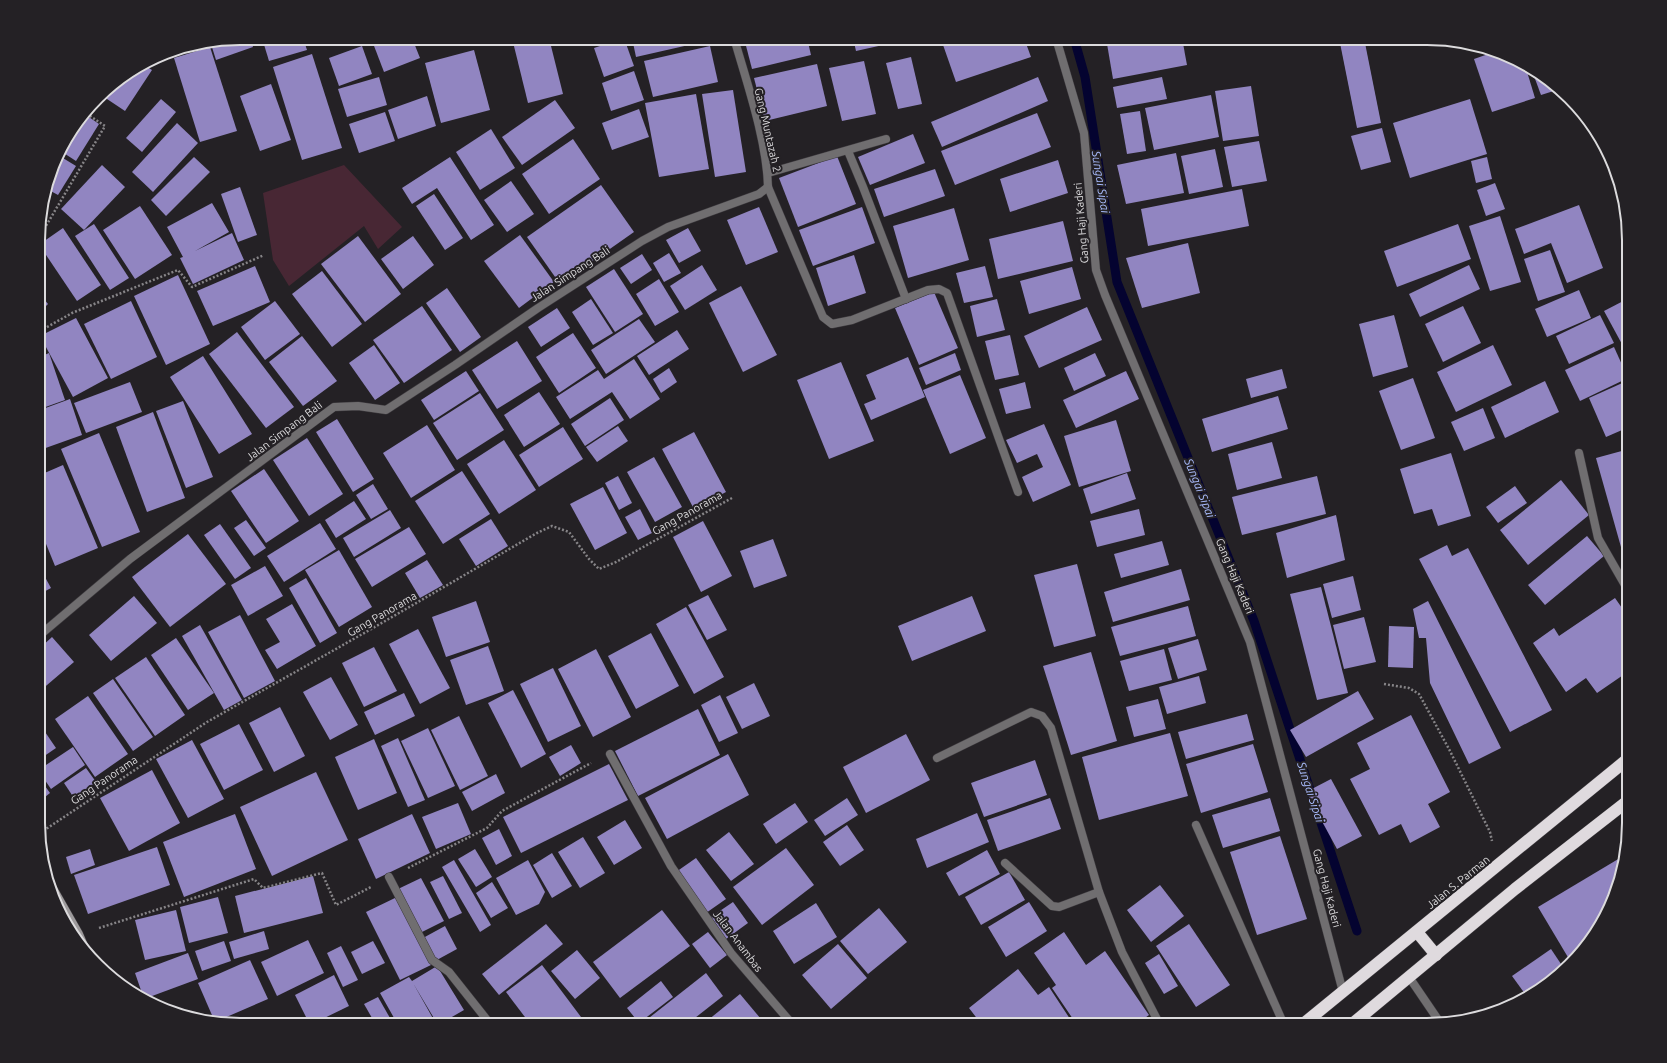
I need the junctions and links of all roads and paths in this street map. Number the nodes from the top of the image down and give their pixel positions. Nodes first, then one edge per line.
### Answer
1 (736, 45) edge
2 (1058, 45) edge
3 (89, 116) edge
4 (886, 139) dead end
5 (848, 151) junction
6 (768, 173) junction
7 (768, 187) junction
8 (45, 228) edge
9 (642, 241) joint
10 (264, 256) dead end
11 (906, 299) junction
12 (45, 328) edge
13 (1579, 452) dead end
14 (1018, 492) dead end
15 (732, 498) dead end
16 (1622, 580) edge
17 (45, 631) edge
18 (1384, 684) dead end
19 (610, 754) joint
20 (937, 758) dead end
21 (1622, 764) edge
22 (1622, 805) edge
23 (1196, 825) dead end
24 (45, 830) edge
25 (1005, 863) dead end
26 (1499, 866) junction
27 (389, 878) junction
28 (1099, 892) junction
29 (67, 912) edge
30 (77, 930) edge
31 (1417, 932) junction
32 (79, 934) edge
33 (1436, 955) junction
34 (1409, 977) junction
35 (1342, 992) junction
36 (485, 1018) edge
37 (787, 1018) edge
38 (1156, 1018) edge
39 (1281, 1018) edge
40 (1310, 1018) edge
41 (1359, 1018) edge
42 (1438, 1018) edge

1 - 6 street, Gang Muntazah 2
2 - 35 street, Gang Haji Kaderi
3 - 8 path
4 - 5 street
5 - 6 street
5 - 11 street
6 - 7 street, Gang Muntazah 2
7 - 9 street, Gang Muntazah 2
7 - 11 street
9 - 17 street, Jalan Simpang Bali
10 - 12 path
11 - 14 street
13 - 16 street
15 - 24 path, Gang Panorama
18 - 26 path
19 - 27 path
19 - 37 street, Jalan Anambas
20 - 28 street
21 - 26 highway, Jalan S. Parman
22 - 33 highway
23 - 39 street
25 - 28 street
26 - 31 highway, Jalan S. Parman
27 - 32 path
27 - 36 street
28 - 38 street
29 - 30 street
31 - 33 highway
31 - 35 highway, Jalan S. Parman
33 - 34 highway
34 - 41 highway
34 - 42 street
35 - 40 highway, Jalan S. Parman

